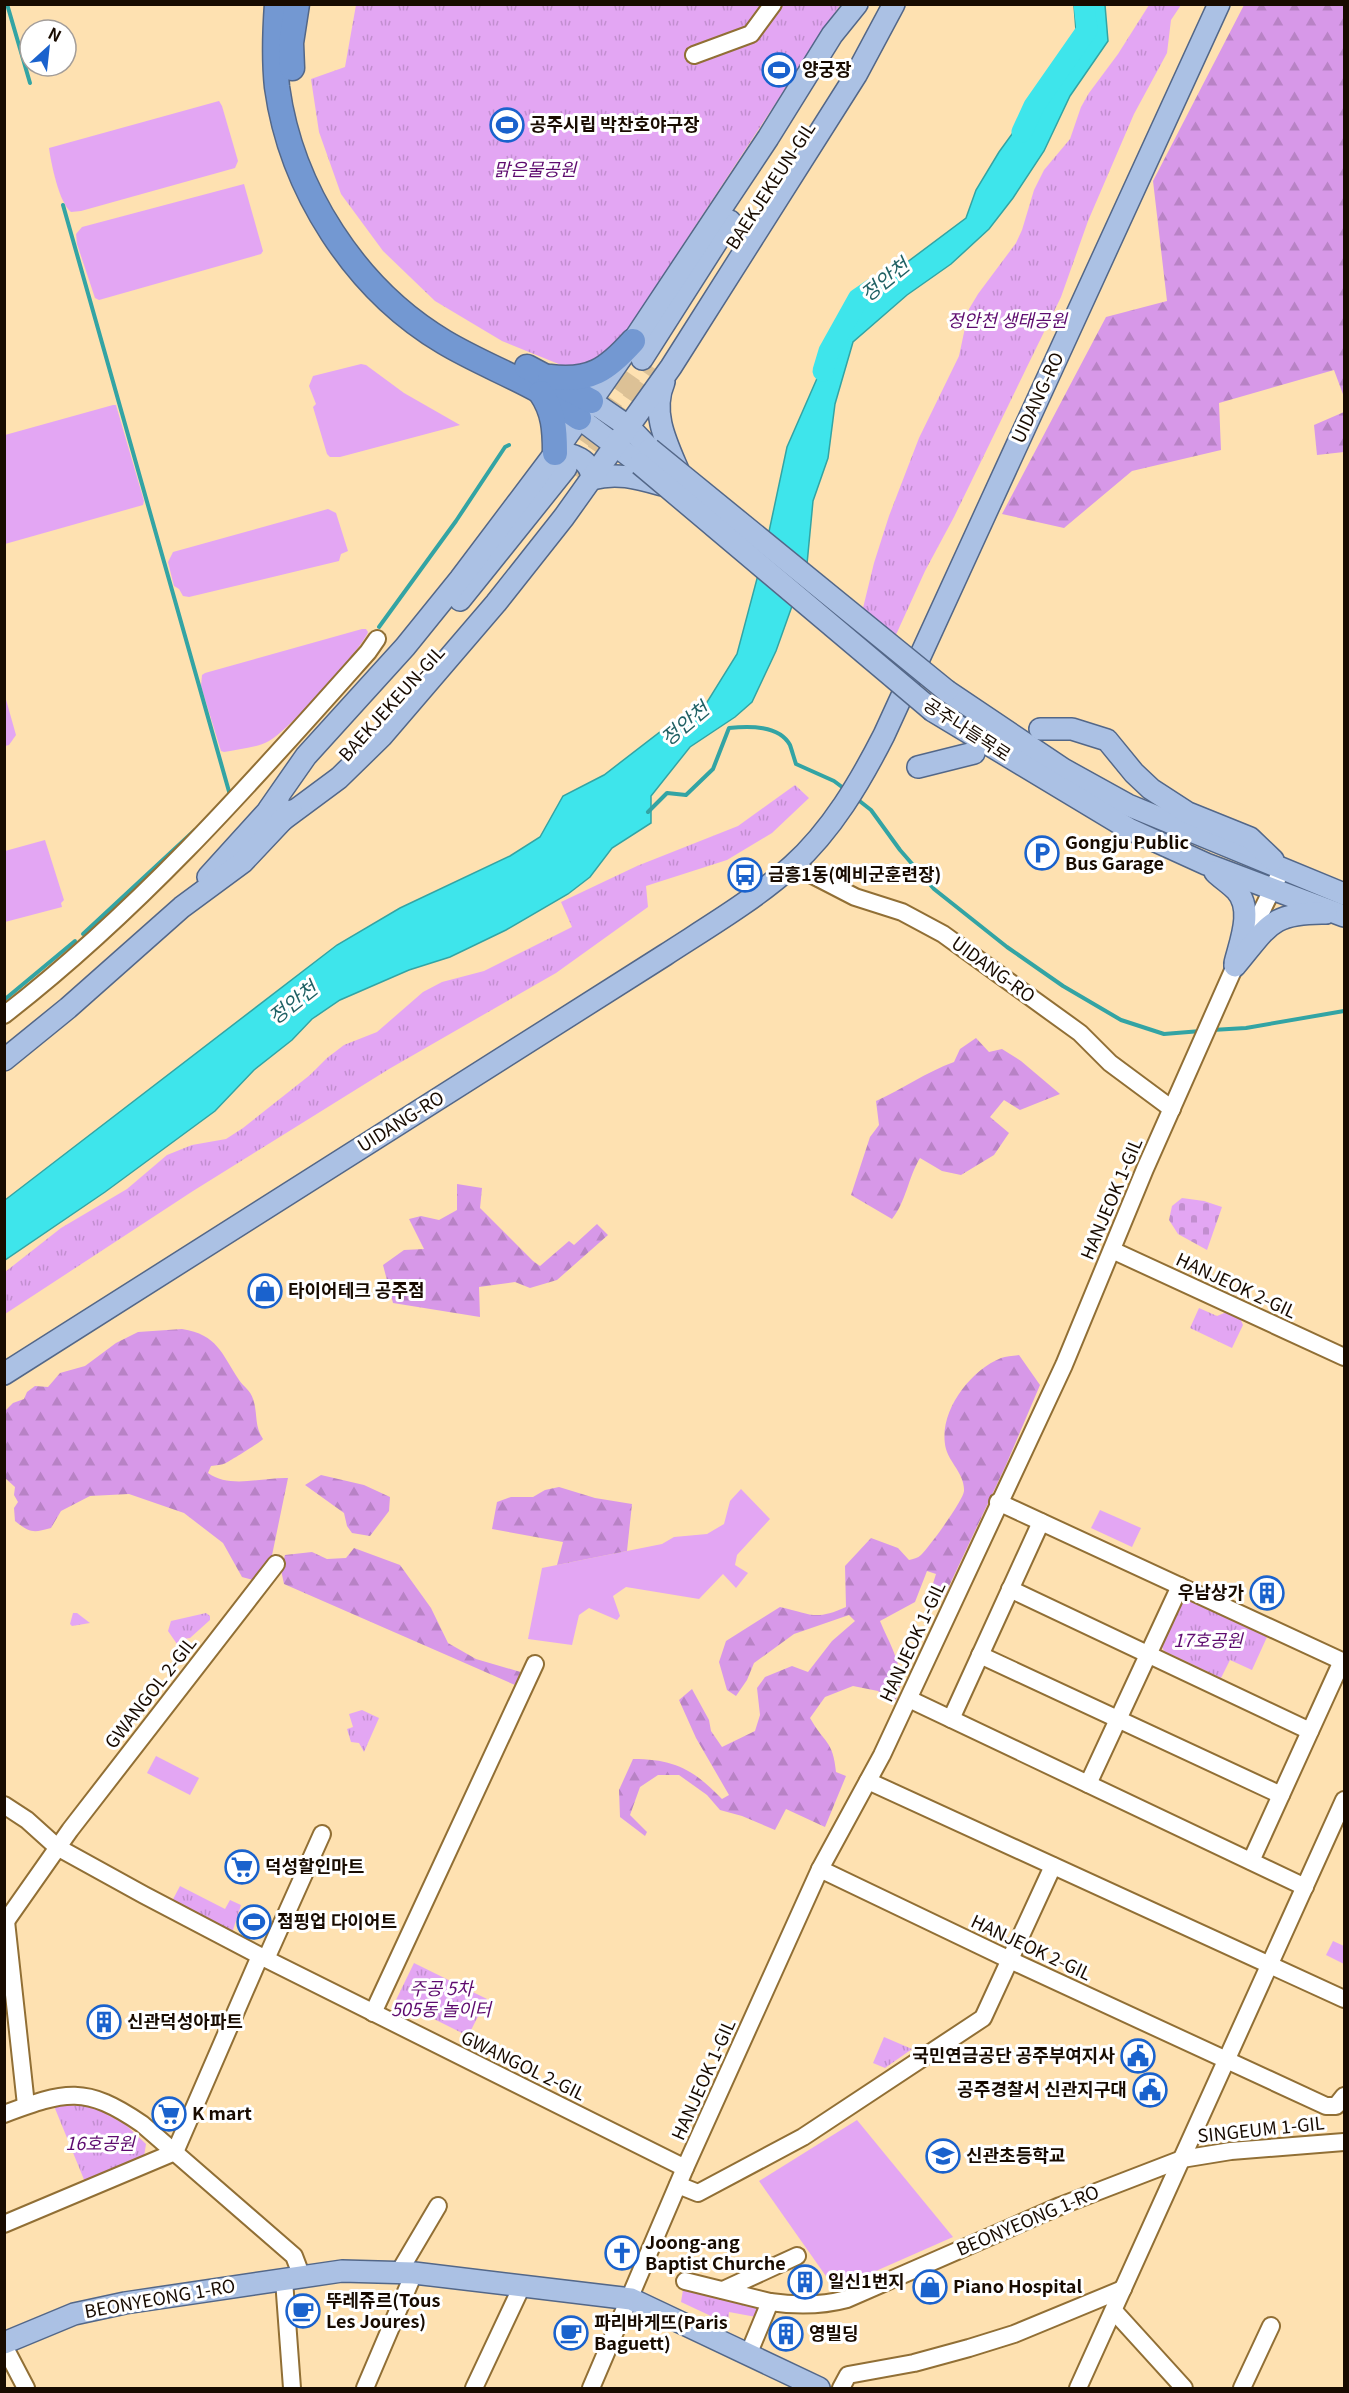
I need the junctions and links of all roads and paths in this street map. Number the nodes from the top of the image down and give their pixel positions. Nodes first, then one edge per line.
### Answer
1 (277, 4) edge
2 (297, 4) edge
3 (773, 4) edge
4 (857, 4) edge
5 (866, 4) edge
6 (888, 4) edge
7 (894, 4) edge
8 (1219, 4) edge
9 (694, 55) dead end
10 (650, 359) junction
11 (543, 384) junction
12 (585, 410) junction
13 (629, 427) junction
14 (616, 446) junction
15 (646, 455) junction
16 (573, 469) junction
17 (377, 639) dead end
18 (1040, 729) dead end
19 (974, 753) dead end
20 (918, 767) dead end
21 (275, 815) junction
22 (1206, 864) junction
23 (793, 865) junction
24 (1282, 869) junction
25 (1272, 889) junction
26 (1342, 908) edge
27 (1234, 966) junction
28 (4, 1015) edge
29 (4, 1060) edge
30 (1172, 1109) junction
31 (1112, 1250) junction
32 (1344, 1357) edge
33 (4, 1374) edge
34 (998, 1502) junction
35 (1041, 1522) junction
36 (276, 1564) dead end
37 (1180, 1586) junction
38 (1010, 1589) junction
39 (1148, 1654) junction
40 (980, 1655) junction
41 (1343, 1661) edge
42 (535, 1664) dead end
43 (909, 1699) junction
44 (951, 1719) junction
45 (1118, 1719) junction
46 (1310, 1731) junction
47 (868, 1781) junction
48 (1088, 1784) junction
49 (1281, 1795) junction
50 (1344, 1800) edge
51 (4, 1805) edge
52 (322, 1834) dead end
53 (57, 1847) junction
54 (1251, 1861) junction
55 (1053, 1866) junction
56 (820, 1869) junction
57 (1305, 1887) junction
58 (5, 1922) edge
59 (263, 1958) junction
60 (1010, 1960) junction
61 (1270, 1965) junction
62 (1344, 1999) edge
63 (373, 2013) junction
64 (1226, 2061) junction
65 (1340, 2101) edge
66 (26, 2105) junction
67 (4, 2114) edge
68 (1344, 2142) edge
69 (175, 2152) junction
70 (1182, 2159) junction
71 (686, 2168) junction
72 (678, 2185) junction
73 (438, 2206) dead end
74 (4, 2224) edge
75 (797, 2256) dead end
76 (761, 2272) junction
77 (406, 2273) junction
78 (293, 2279) junction
79 (685, 2281) dead end
80 (522, 2286) junction
81 (1123, 2289) junction
82 (723, 2290) junction
83 (631, 2299) junction
84 (765, 2300) junction
85 (1114, 2310) junction
86 (1271, 2326) dead end
87 (4, 2344) edge
88 (748, 2355) junction
89 (26, 2388) edge
90 (292, 2388) edge
91 (365, 2388) edge
92 (474, 2388) edge
93 (591, 2388) edge
94 (819, 2388) edge
95 (841, 2388) edge
96 (1078, 2388) edge
97 (1184, 2388) edge
98 (1242, 2388) edge

1 - 11 highway
2 - 11 highway
3 - 9 street
4 - 10 main road
5 - 10 main road, BAEKJEKEUN-GIL
6 - 10 main road, BAEKJEKEUN-GIL
7 - 10 main road
8 - 23 main road, UIDANG-RO
10 - 11 highway
10 - 12 main road
10 - 13 main road
10 - 15 main road
11 - 12 highway
11 - 16 highway
12 - 13 main road
12 - 14 main road
12 - 16 main road
13 - 14 main road
13 - 15 main road
14 - 15 main road
14 - 16 main road
15 - 16 main road
15 - 22 main road, 공주나들목로, bridge
15 - 24 main road, 공주나들목로, bridge
16 - 21 main road, BAEKJEKEUN-GIL
16 - 21 main road
17 - 28 street
18 - 24 main road
19 - 20 main road
21 - 29 main road, BAEKJEKEUN-GIL
22 - 25 main road, 공주나들목로
22 - 27 main road
23 - 30 street, UIDANG-RO
23 - 33 main road, UIDANG-RO
24 - 25 street, HANJEOK 1-GIL
24 - 26 main road, 공주나들목로
25 - 26 main road, 공주나들목로
25 - 27 street, HANJEOK 1-GIL
26 - 27 main road
27 - 30 street, HANJEOK 1-GIL
30 - 31 street, HANJEOK 1-GIL
31 - 32 street, HANJEOK 2-GIL
31 - 34 street, HANJEOK 1-GIL
34 - 35 street
34 - 43 street, HANJEOK 1-GIL
35 - 37 street
35 - 38 street
36 - 53 street, GWANGOL 2-GIL
37 - 39 street
37 - 41 street
38 - 39 street
38 - 40 street
39 - 45 street
39 - 46 street
40 - 44 street
40 - 45 street
41 - 46 street
42 - 63 street
43 - 44 street
43 - 47 street, HANJEOK 1-GIL
44 - 48 street
45 - 48 street
45 - 49 street
46 - 49 street
47 - 55 street
47 - 56 street, HANJEOK 1-GIL
48 - 54 street
49 - 54 street
50 - 57 street
51 - 53 street, GWANGOL 2-GIL
52 - 59 street
53 - 58 street, GWANGOL 2-GIL
53 - 59 street, GWANGOL 2-GIL
54 - 57 street
55 - 60 street
55 - 61 street
56 - 60 street, HANJEOK 2-GIL
56 - 71 street, HANJEOK 1-GIL
57 - 61 street
58 - 66 street
59 - 63 street, GWANGOL 2-GIL
59 - 69 street
60 - 64 street, HANJEOK 2-GIL
60 - 72 street
61 - 62 street
61 - 64 street
63 - 71 street, GWANGOL 2-GIL
64 - 65 street, HANJEOK 2-GIL
64 - 70 street
66 - 67 street
66 - 69 street
68 - 70 street, SINGEUM 1-GIL
69 - 74 street
69 - 78 street
70 - 81 street
70 - 84 street, BEONYEONG 1-RO
71 - 72 street, HANJEOK 1-GIL
72 - 83 street, HANJEOK 1-GIL
73 - 77 street
75 - 76 street
76 - 82 street
76 - 84 street
77 - 78 main road, BEONYEONG 1-RO
77 - 80 main road, BEONYEONG 1-RO
77 - 91 street
78 - 87 main road, BEONYEONG 1-RO
78 - 90 street
79 - 82 street, BEONYEONG 1-RO
80 - 83 main road, BEONYEONG 1-RO
80 - 92 street
81 - 85 street
81 - 95 street
82 - 84 street, BEONYEONG 1-RO
83 - 88 main road, BEONYEONG 1-RO
83 - 93 street, HANJEOK 1-GIL
84 - 88 street
85 - 96 street
85 - 97 street
86 - 98 street
87 - 89 street, BEONYEONG 1-RO
88 - 94 main road, BEONYEONG 1-RO

